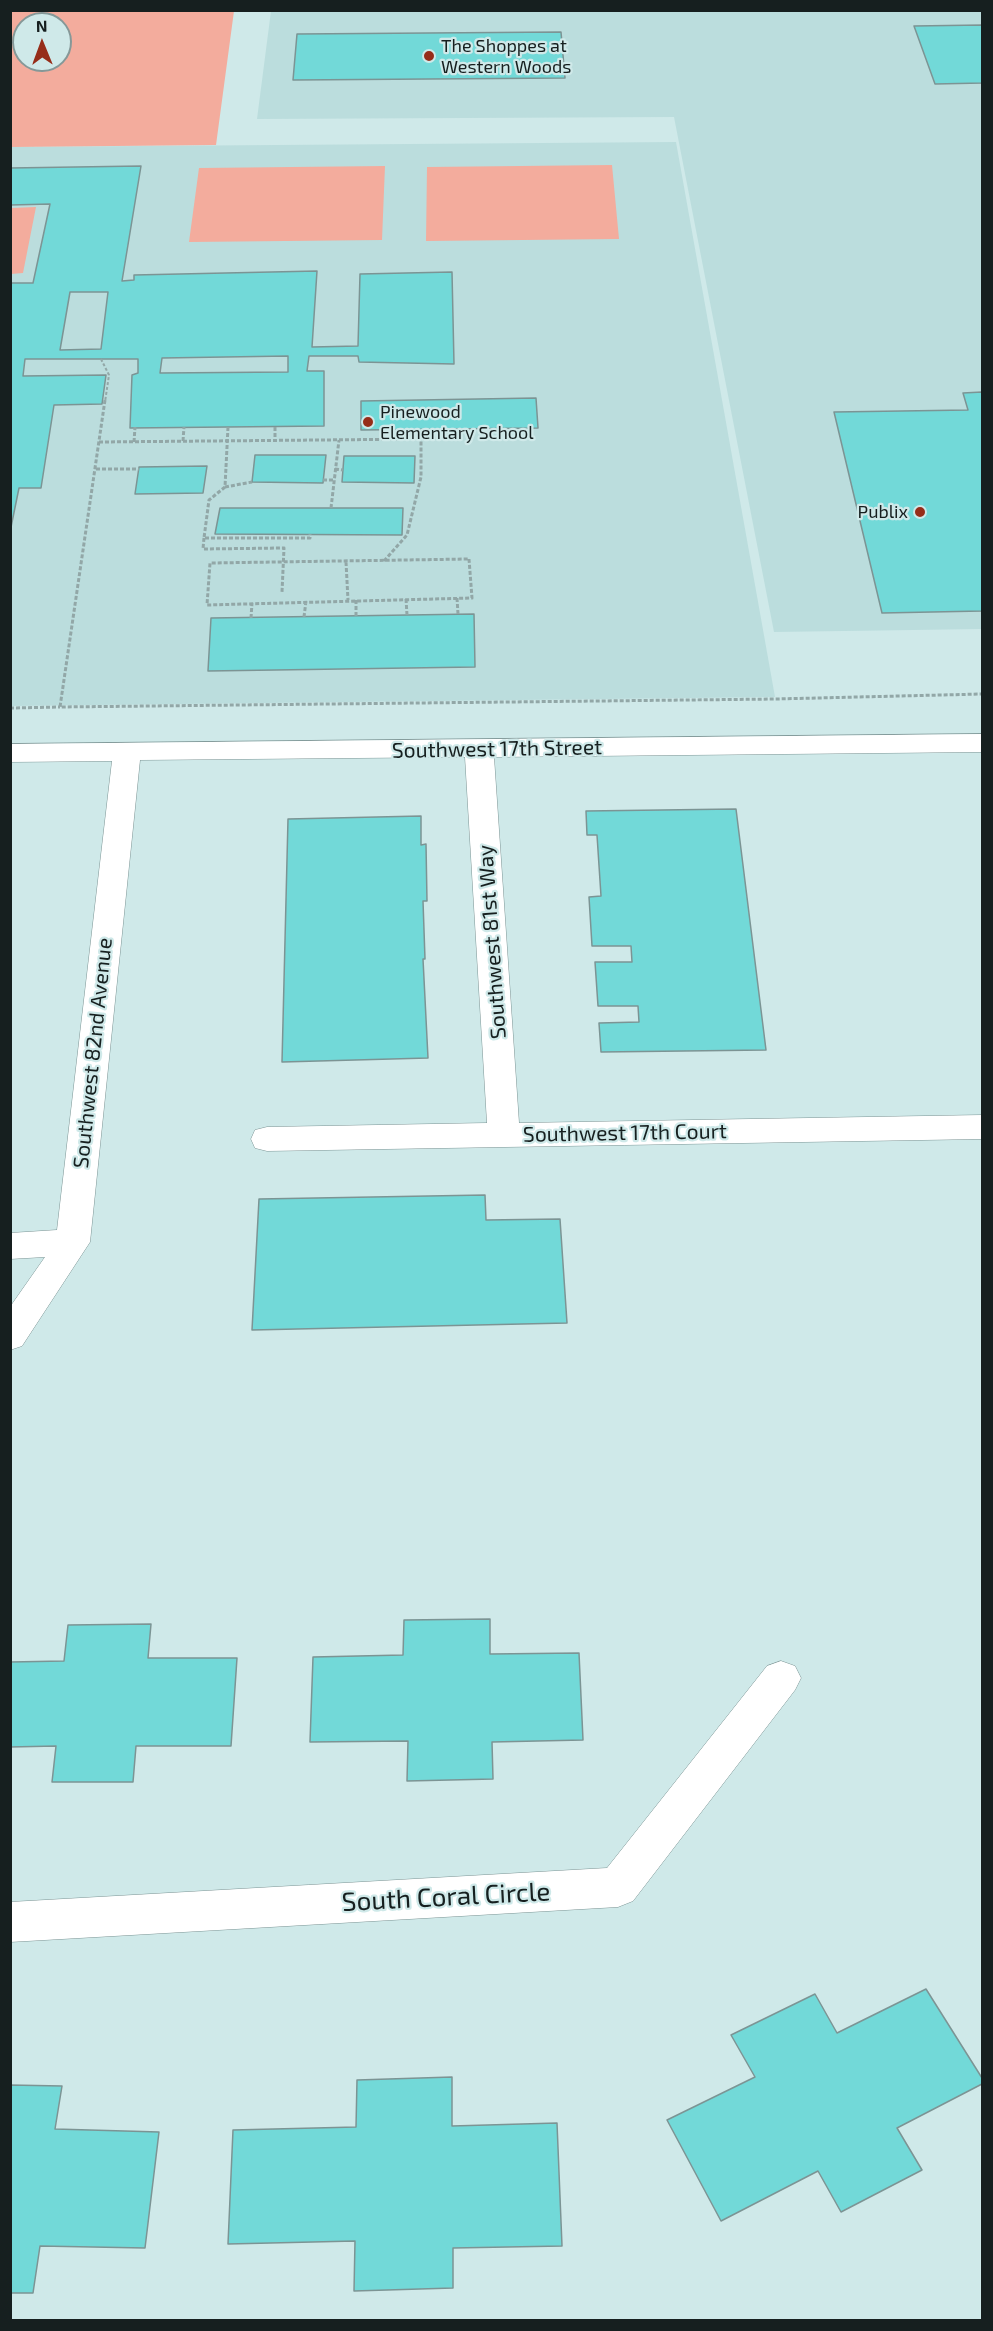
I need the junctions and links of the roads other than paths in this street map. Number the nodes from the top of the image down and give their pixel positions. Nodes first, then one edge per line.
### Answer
1 (982, 743) edge
2 (479, 749) junction
3 (127, 752) junction
4 (10, 753) edge
5 (982, 1127) edge
6 (504, 1135) junction
7 (267, 1139) dead end
8 (73, 1242) junction
9 (10, 1246) edge
10 (10, 1336) edge
11 (781, 1678) dead end
12 (10, 1922) edge

1 - 2 street, Southwest 17th Street
2 - 3 street, Southwest 17th Street
2 - 6 street, Southwest 81st Way
3 - 4 street, Southwest 17th Street
3 - 8 street, Southwest 82nd Avenue
5 - 6 street, Southwest 17th Court
6 - 7 street, Southwest 17th Court
8 - 9 street
8 - 10 street, Southwest 82nd Avenue
11 - 12 street, South Coral Circle

